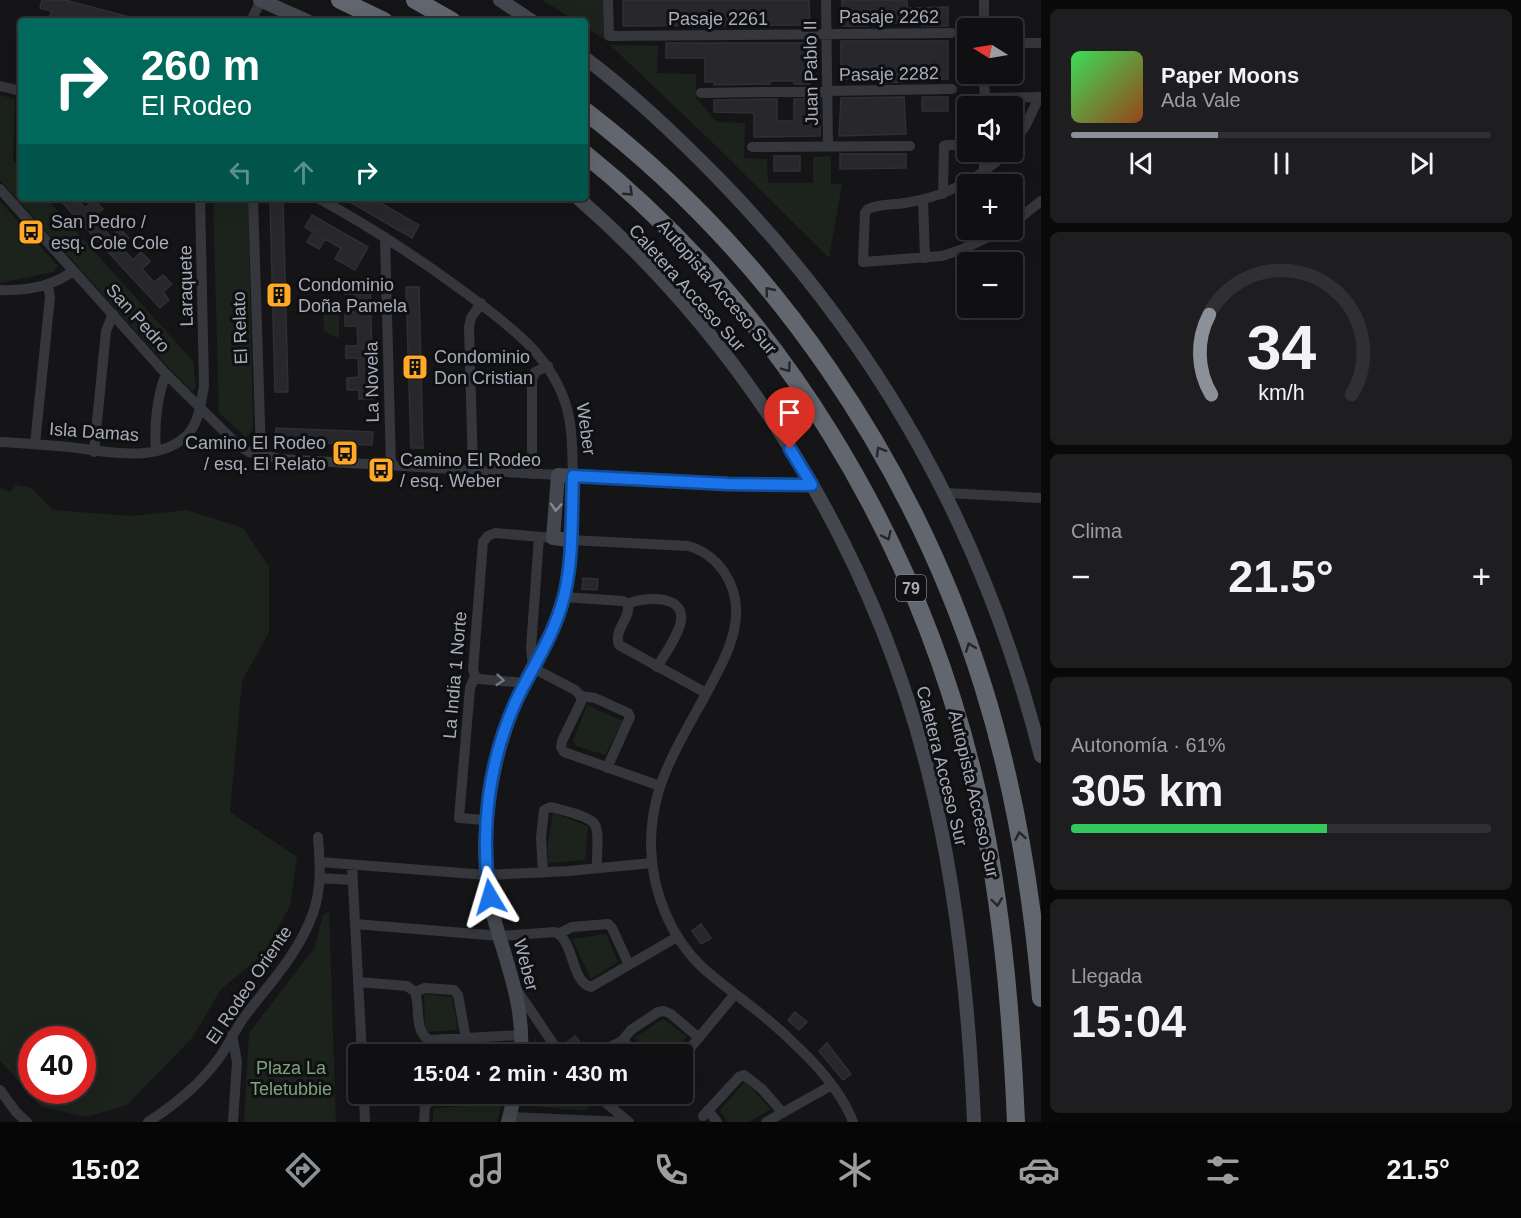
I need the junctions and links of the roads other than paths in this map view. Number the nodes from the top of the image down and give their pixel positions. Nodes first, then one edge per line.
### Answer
1 (261, 0) edge
2 (340, 0) edge
3 (415, 0) edge
4 (500, 0) edge
5 (608, 0) edge
6 (826, 0) edge
7 (984, 0) edge
8 (252, 18) edge
9 (300, 18) edge
10 (378, 18) edge
11 (448, 18) edge
12 (527, 18) edge
13 (984, 18) edge
14 (951, 33) dead end
15 (827, 34) junction
16 (1023, 43) edge
17 (1041, 43) edge
18 (588, 60) edge
19 (0, 86) edge
20 (952, 89) dead end
21 (18, 90) edge
22 (827, 91) junction
23 (701, 93) dead end
24 (1040, 97) edge
25 (1023, 99) edge
26 (588, 113) edge
27 (1023, 129) edge
28 (957, 144) edge
29 (910, 146) dead end
30 (752, 147) dead end
31 (828, 147) junction
32 (588, 157) edge
33 (984, 162) edge
34 (994, 162) edge
35 (984, 171) junction
36 (0, 189) edge
37 (942, 194) junction
38 (923, 200) junction
39 (200, 201) edge
40 (253, 201) edge
41 (323, 201) edge
42 (581, 201) edge
43 (1041, 201) edge
44 (1023, 215) edge
45 (385, 237) junction
46 (982, 240) edge
47 (407, 251) junction
48 (925, 258) junction
49 (385, 260) junction
50 (73, 271) junction
51 (48, 285) junction
52 (0, 290) edge
53 (481, 303) junction
54 (113, 314) junction
55 (548, 366) junction
56 (166, 374) junction
57 (200, 409) junction
58 (0, 442) edge
59 (35, 444) junction
60 (156, 450) junction
61 (94, 452) junction
62 (261, 456) junction
63 (391, 466) junction
64 (473, 471) junction
65 (532, 474) junction
66 (558, 475) junction
67 (573, 476) junction
68 (812, 485) junction
69 (946, 493) junction
70 (1041, 498) edge
71 (539, 537) junction
72 (554, 538) junction
73 (570, 540) junction
74 (564, 597) junction
75 (628, 604) junction
76 (657, 667) junction
77 (533, 668) junction
78 (475, 676) junction
79 (525, 682) junction
80 (706, 693) junction
81 (581, 696) junction
82 (1041, 756) edge
83 (607, 768) junction
84 (660, 786) junction
85 (486, 820) junction
86 (318, 837) dead end
87 (320, 862) junction
88 (652, 863) junction
89 (352, 866) junction
90 (597, 868) junction
91 (543, 873) junction
92 (487, 876) junction
93 (320, 878) junction
94 (352, 880) junction
95 (355, 924) junction
96 (558, 934) junction
97 (500, 936) junction
98 (677, 937) junction
99 (629, 965) junction
100 (358, 982) junction
101 (516, 988) junction
102 (415, 992) junction
103 (735, 994) junction
104 (1041, 998) edge
105 (232, 1035) junction
106 (521, 1035) junction
107 (699, 1038) junction
108 (466, 1039) junction
109 (622, 1041) junction
110 (361, 1044) edge
111 (521, 1044) edge
112 (553, 1044) edge
113 (616, 1044) edge
114 (626, 1044) edge
115 (693, 1045) edge
116 (832, 1085) junction
117 (0, 1090) edge
118 (364, 1104) edge
119 (426, 1104) edge
120 (512, 1104) edge
121 (607, 1104) edge
122 (783, 1113) junction
123 (508, 1120) edge
124 (27, 1122) edge
125 (148, 1122) edge
126 (233, 1122) edge
127 (365, 1122) edge
128 (424, 1122) edge
129 (628, 1122) edge
130 (717, 1122) edge
131 (766, 1122) edge
132 (853, 1122) edge
133 (974, 1122) edge
134 (1016, 1122) edge

1 - 8 street
1 - 9 main road
2 - 10 highway
3 - 11 highway
4 - 12 main road
5 - 15 street, Pasaje 2261
6 - 15 street, Juan Pablo II
7 - 13 street
14 - 15 street, Pasaje 2262
15 - 22 street, Juan Pablo II
16 - 17 street
18 - 69 main road
19 - 21 street
20 - 22 street, Pasaje 2282
22 - 23 street, Pasaje 2282
22 - 31 street, Juan Pablo II
24 - 25 street
24 - 27 street
104 -> 26 highway, Autopista Acceso Sur / 79
28 - 37 street
29 - 31 street
30 - 31 street
32 -> 134 highway, Autopista Acceso Sur / 79
33 - 35 street
34 - 35 street
35 - 37 street
36 - 50 street, San Pedro
37 - 38 street
38 - 48 street
38 - 48 street
39 - 57 street, Laraquete
40 - 62 street, El Relato
41 - 45 street, Weber
42 - 68 main road, Caletera Acceso Sur
43 - 44 street
45 - 47 street, Weber
45 - 49 street, La Novela
46 - 48 street
47 - 49 street
47 - 53 street, Weber
49 - 63 street, La Novela
50 - 51 street
50 - 54 street, San Pedro
51 - 52 street
51 - 59 street
53 - 55 street, Weber
53 - 64 street
54 - 56 street, San Pedro
54 - 61 street
55 - 65 street
55 - 67 street, Weber
56 - 57 street, San Pedro
56 - 60 street
57 - 60 street, Isla Damas
57 - 62 street, San Pedro
58 - 59 street, Isla Damas
59 - 61 street, Isla Damas
60 - 61 street, Isla Damas
62 - 63 street
63 - 64 street
64 - 65 street
65 - 66 street
66 - 67 main road
66 -> 72 main road
67 - 68 main road
67 - 73 main road, Weber
68 - 133 main road, Caletera Acceso Sur
69 - 70 street
69 - 82 main road
71 - 72 street
71 - 77 street
71 - 78 street, La India 1 Norte
72 - 73 main road
73 - 74 main road, Weber
73 - 80 street
74 - 75 street
74 - 77 main road, Weber
75 - 76 street
75 - 76 street
76 - 80 street
77 - 79 main road, Weber
77 - 81 street
78 -> 79 street
78 - 85 street, La India 1 Norte
79 - 85 main road, Weber
80 - 84 street
81 - 83 street
81 - 83 street
83 - 84 street
84 - 88 street
85 - 92 main road, Weber
86 - 87 street, El Rodeo Oriente
87 - 89 street
87 - 93 street, El Rodeo Oriente
88 - 90 street
88 - 98 street
89 - 92 street
89 - 94 street
90 - 91 street
90 - 91 street
91 - 92 street
92 - 97 main road, Weber
93 - 94 street
93 - 105 street, El Rodeo Oriente
94 - 95 street
95 - 97 street
95 - 100 street
96 - 97 street
96 - 99 street
96 - 99 street
97 - 101 main road, Weber
98 - 99 street
98 - 103 street
100 - 102 street
100 - 110 street
101 - 106 main road, Weber
101 - 112 street
102 - 108 street
102 - 108 street
103 - 107 street
103 - 116 street
105 - 125 street, El Rodeo Oriente
105 - 126 street
106 - 108 street
106 - 111 main road, Weber
107 - 109 street
107 - 115 street
109 - 113 street
109 - 114 street
116 - 122 street
116 - 132 street
117 - 124 street
118 - 127 street
119 - 128 street
120 - 123 main road
121 - 129 street
122 - 130 street
122 - 131 street
123 - 129 street

